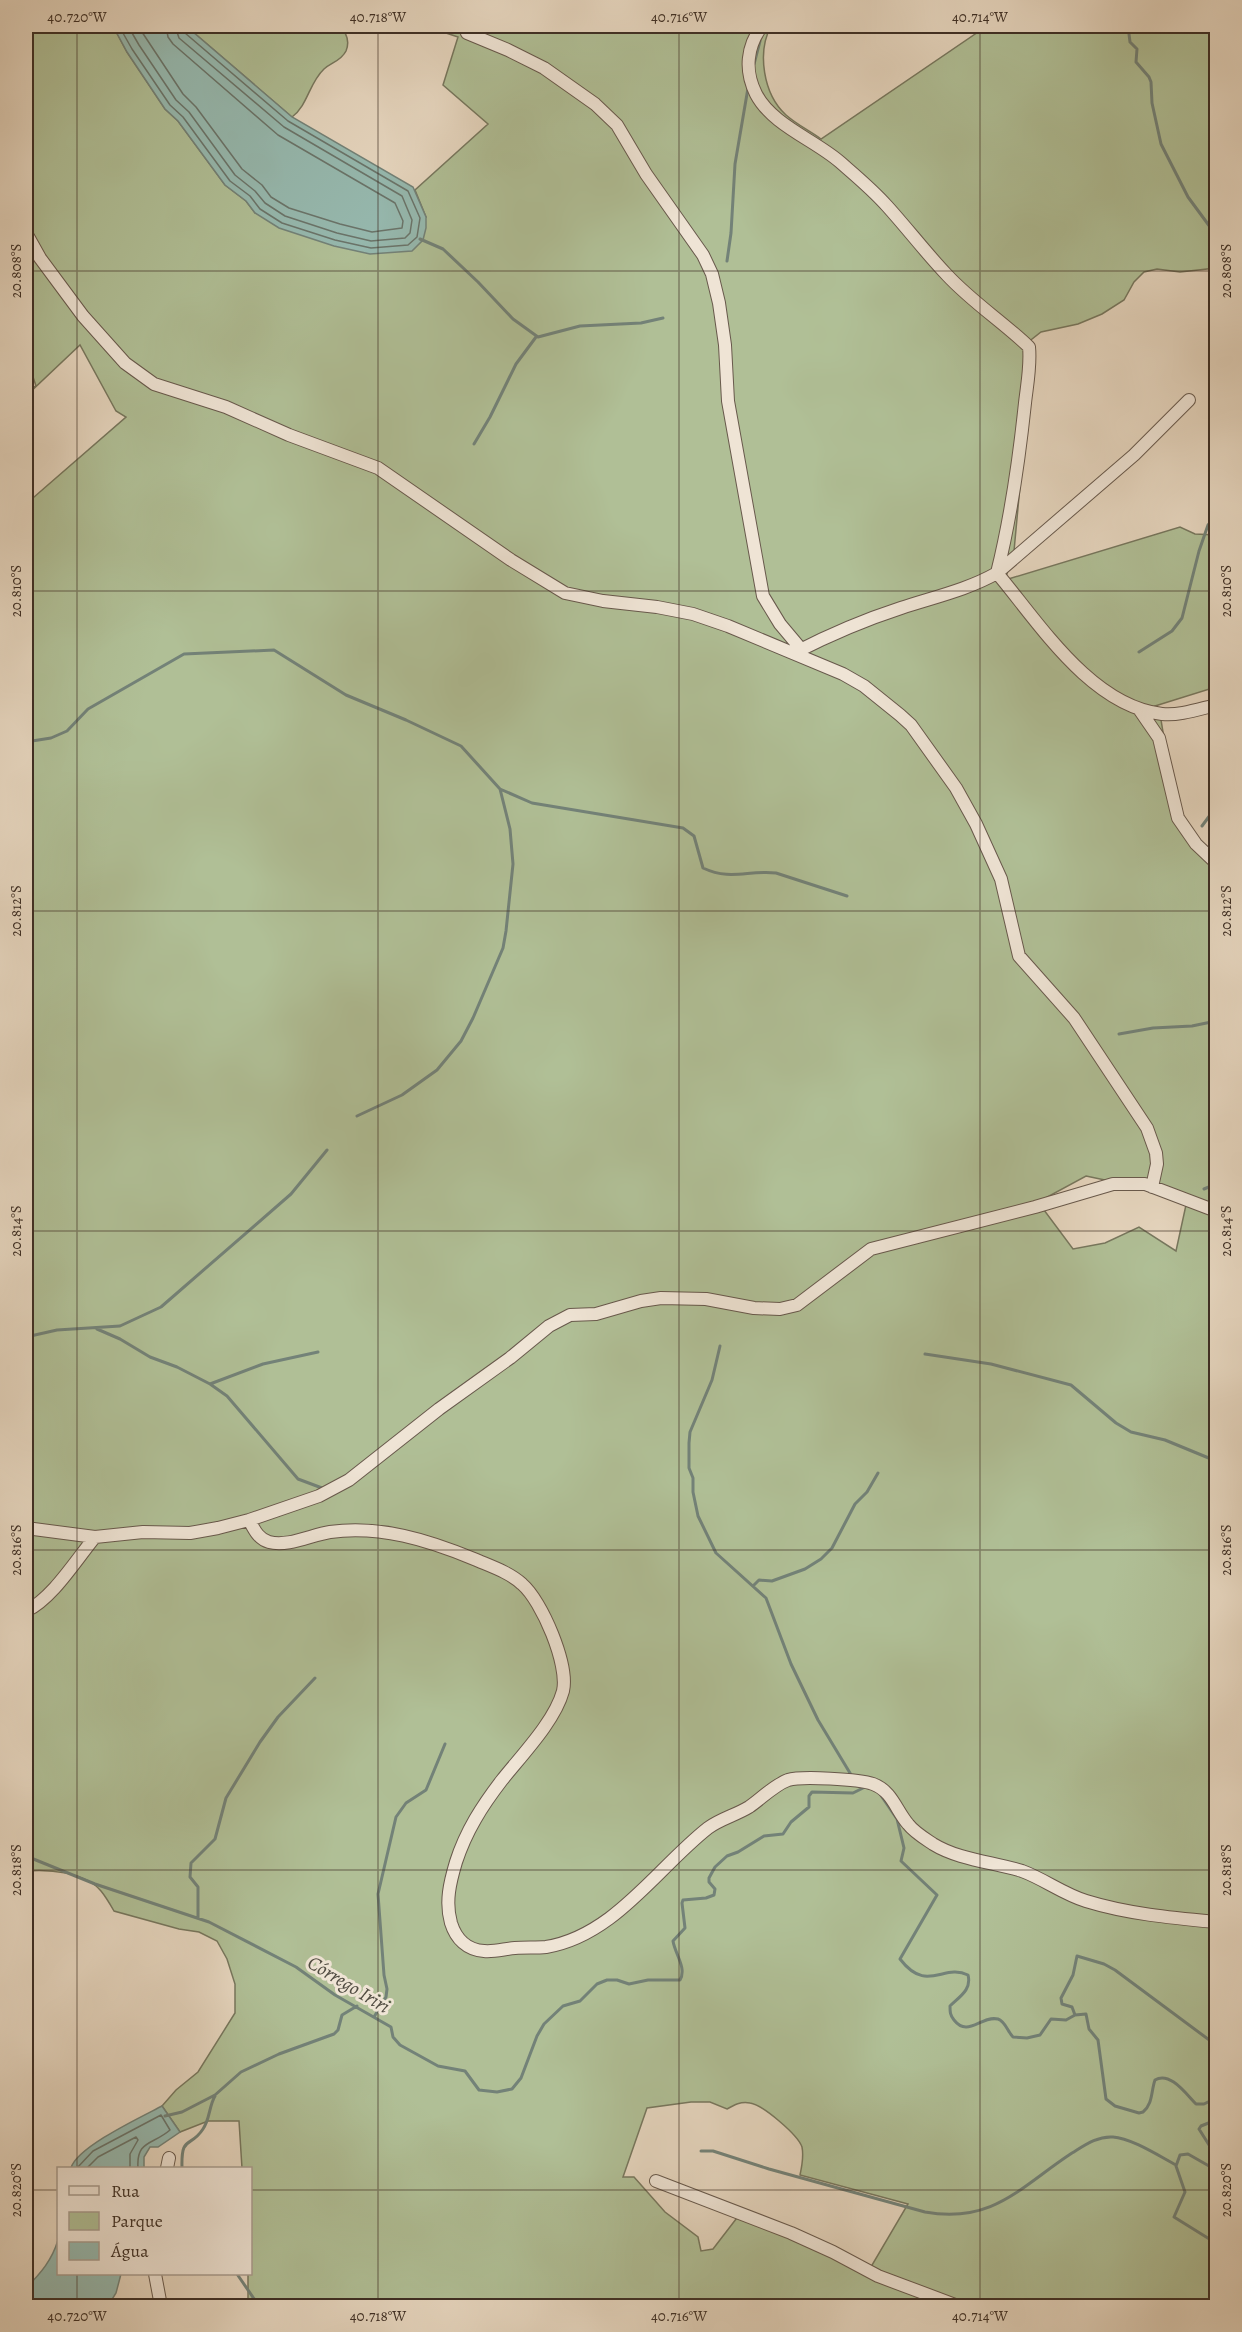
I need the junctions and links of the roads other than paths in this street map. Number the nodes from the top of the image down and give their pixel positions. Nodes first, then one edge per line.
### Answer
1 (762, 26) edge
2 (467, 33) dead end
3 (26, 233) edge
4 (1189, 400) dead end
5 (997, 573) junction
6 (797, 651) junction
7 (1216, 705) edge
8 (1139, 709) junction
9 (1170, 713) junction
10 (1159, 738) junction
11 (1216, 862) edge
12 (1152, 1186) junction
13 (1216, 1211) edge
14 (249, 1520) junction
15 (26, 1528) edge
16 (95, 1537) junction
17 (26, 1611) edge
18 (1216, 1922) edge
19 (656, 2181) dead end
20 (155, 2275) edge
21 (161, 2307) edge
22 (958, 2307) edge

1 - 5 street
2 - 6 street
3 - 6 street
4 - 5 street
5 - 6 street
5 - 8 street
6 - 12 street
7 - 9 street
8 - 9 street
8 - 10 street
9 - 10 street
10 - 11 street
12 - 13 street
12 - 14 street
14 - 16 street
14 - 18 street
15 - 16 street
16 - 17 street
19 - 22 street
20 - 21 street

